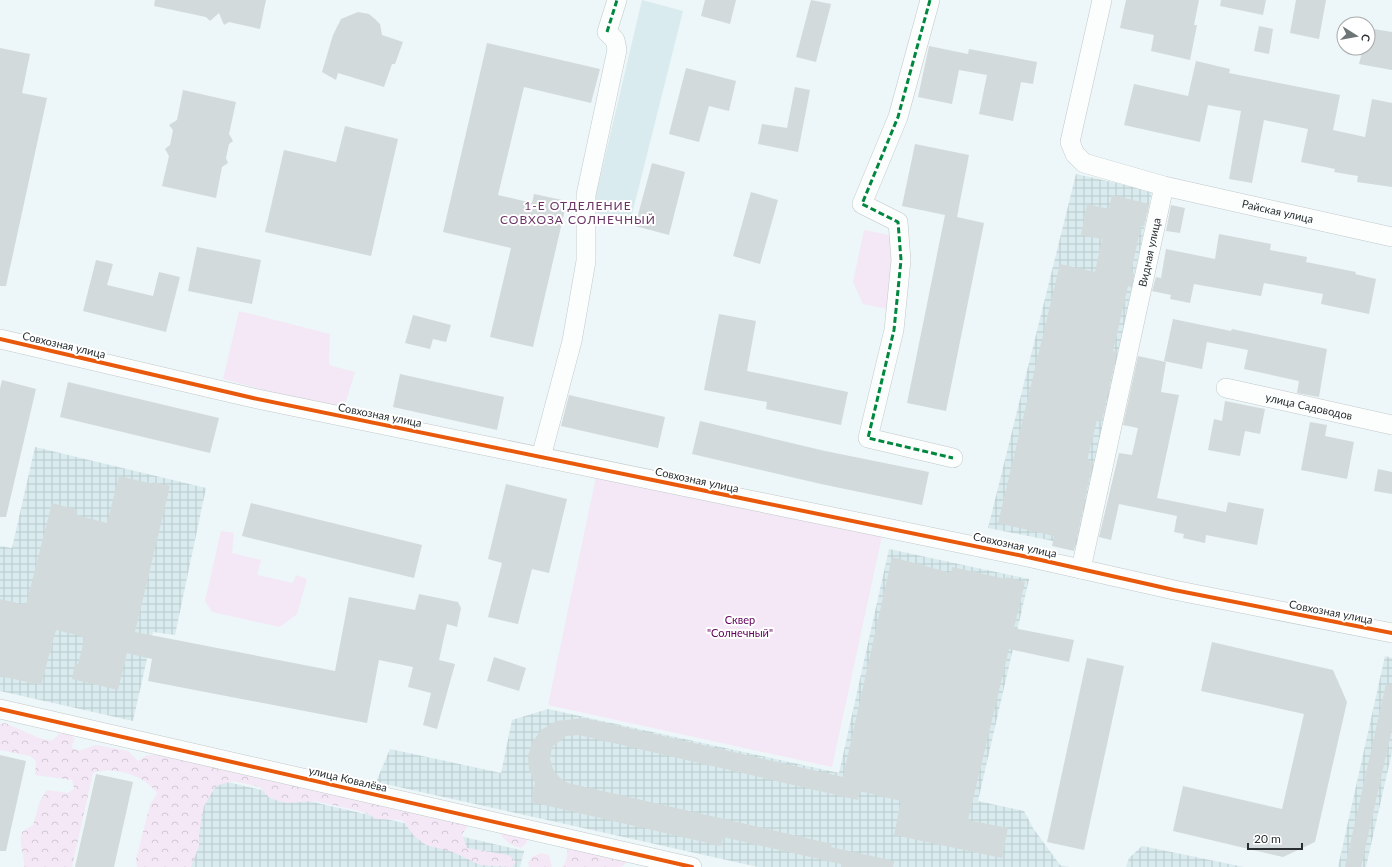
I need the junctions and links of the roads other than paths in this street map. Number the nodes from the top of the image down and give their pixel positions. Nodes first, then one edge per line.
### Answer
1 (617, 0) edge
2 (930, 0) edge
3 (1102, 0) edge
4 (1164, 186) junction
5 (1392, 237) edge
6 (0, 339) edge
7 (1226, 388) dead end
8 (1392, 425) edge
9 (540, 456) junction
10 (953, 458) dead end
11 (1081, 569) junction
12 (1392, 633) edge
13 (0, 709) edge
14 (692, 867) edge

1 - 9 street
2 - 10 street
3 - 4 street
4 - 5 street, Райская улица
4 - 11 street, Видная улица
6 - 9 street, Совхозная улица
7 - 8 street, улица Садоводов
9 - 11 street, Совхозная улица
11 - 12 street, Совхозная улица
13 - 14 street, улица Ковалёва

